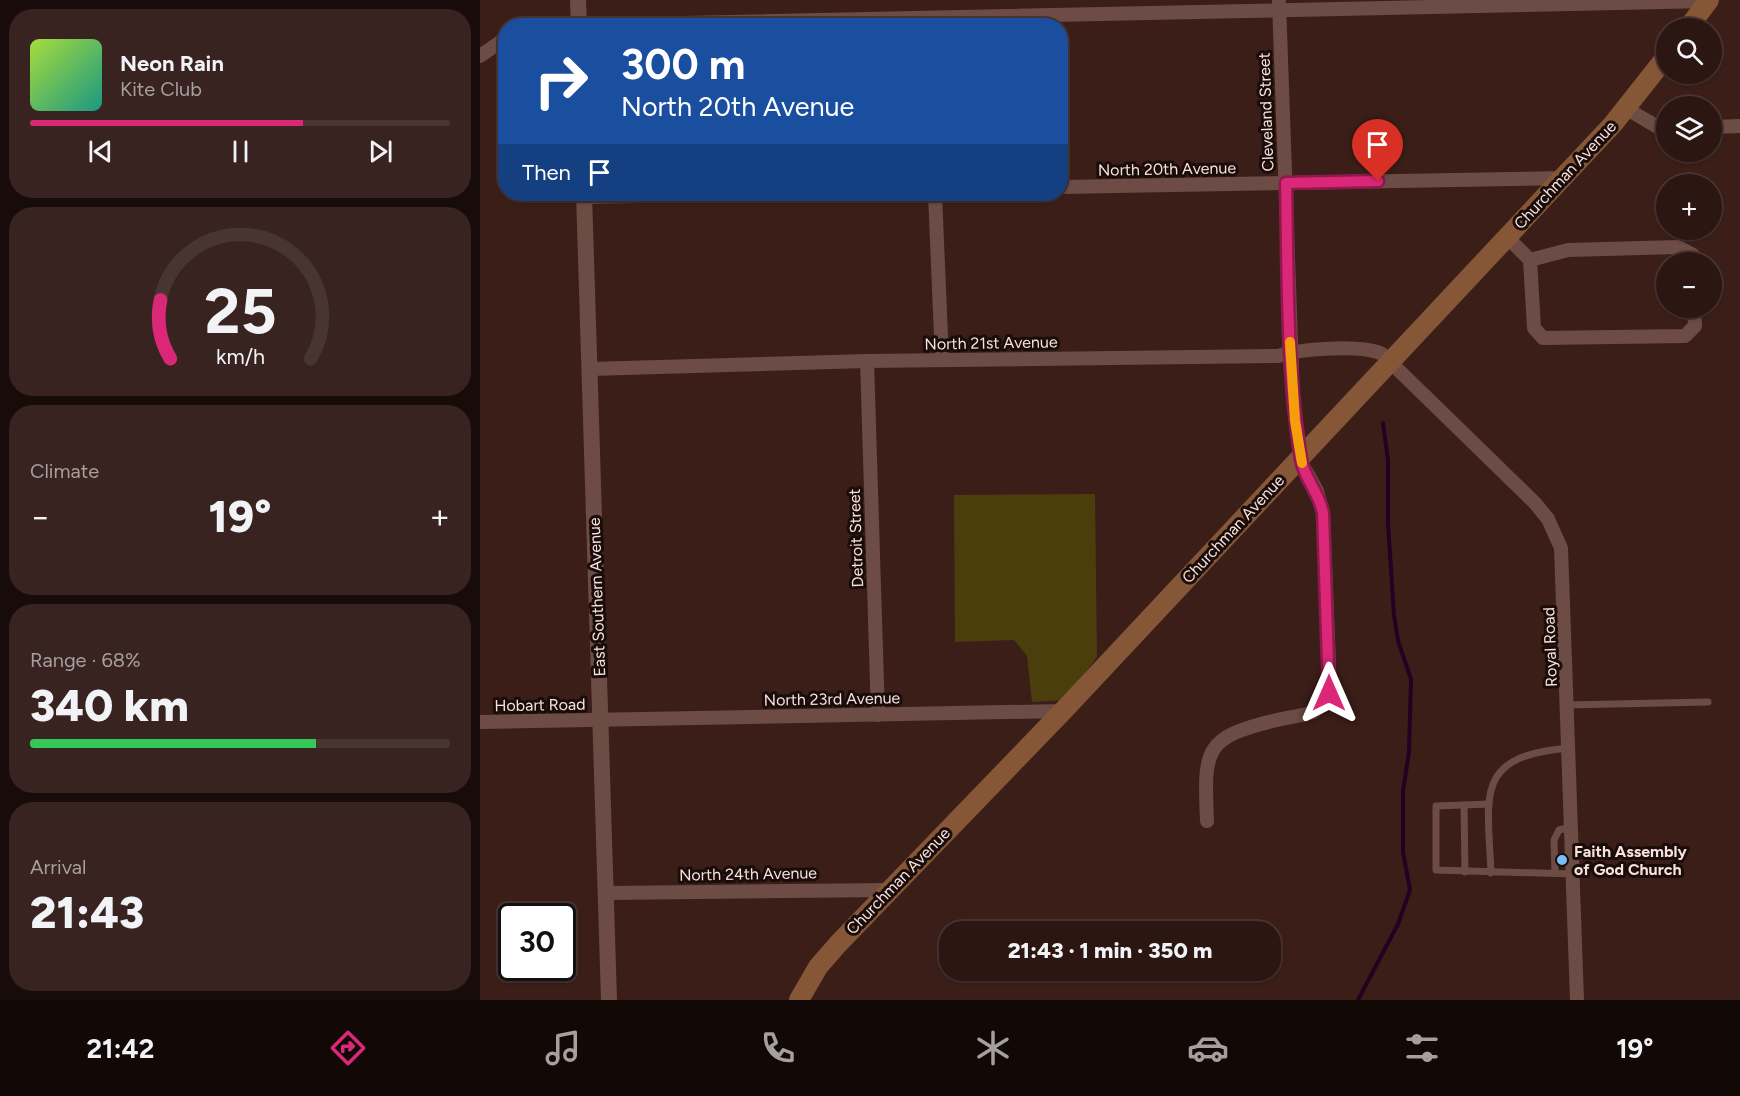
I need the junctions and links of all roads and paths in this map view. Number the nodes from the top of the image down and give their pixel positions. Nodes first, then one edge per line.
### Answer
1 (578, 0) edge
2 (1627, 1) edge
3 (1709, 1) edge
4 (1279, 4) edge
5 (579, 18) edge
6 (992, 18) edge
7 (1696, 18) edge
8 (498, 44) edge
9 (480, 56) edge
10 (1656, 70) edge
11 (1627, 109) junction
12 (1656, 126) edge
13 (1740, 126) edge
14 (1722, 127) edge
15 (1562, 178) junction
16 (1286, 183) junction
17 (1068, 188) edge
18 (584, 201) edge
19 (935, 201) edge
20 (1507, 237) junction
21 (1687, 252) edge
22 (1530, 260) junction
23 (1695, 318) edge
24 (1291, 352) junction
25 (942, 360) junction
26 (867, 361) junction
27 (1390, 362) junction
28 (589, 369) junction
29 (1300, 457) junction
30 (1708, 702) dead end
31 (1568, 705) junction
32 (1063, 711) junction
33 (878, 715) junction
34 (601, 720) junction
35 (480, 722) edge
36 (1569, 748) junction
37 (1489, 804) junction
38 (1464, 805) junction
39 (1208, 821) dead end
40 (1572, 827) junction
41 (1465, 872) junction
42 (1491, 873) junction
43 (1555, 873) junction
44 (1573, 874) junction
45 (889, 890) junction
46 (608, 893) junction
47 (609, 1000) edge
48 (800, 1000) edge
49 (1577, 1000) edge

1 - 5 street
2 - 3 street
2 - 4 street
3 - 7 main road
4 - 6 street
4 - 16 street, Cleveland Street
8 - 9 street
10 - 11 main road, Churchman Avenue
11 - 12 street
11 - 15 main road, Churchman Avenue
13 - 14 street
15 - 16 street, North 20th Avenue
15 - 20 main road, Churchman Avenue
16 - 17 street, North 20th Avenue
16 - 24 street, Cleveland Street
18 - 28 street, East Southern Avenue
19 - 25 street
20 - 22 street
20 - 27 main road, Churchman Avenue
21 - 22 street
22 - 23 street
24 - 25 street, North 21st Avenue
24 - 27 street, North 21st Avenue
24 - 29 street, Cleveland Street
25 - 26 street, North 21st Avenue
26 - 28 street, North 21st Avenue
26 - 33 street, Detroit Street
27 - 29 main road, Churchman Avenue
27 - 31 street, Royal Road
28 - 34 street, East Southern Avenue
29 - 32 main road, Churchman Avenue
29 - 39 street, Cleveland Street
30 - 31 lane
31 - 36 street, Royal Road
32 - 33 street, North 23rd Avenue
32 - 45 main road, Churchman Avenue
33 - 34 street, North 23rd Avenue
34 - 35 street, Hobart Road
34 - 46 street, East Southern Avenue
36 - 37 lane
36 - 40 street, Royal Road
37 - 38 lane
37 - 42 lane
38 - 41 lane
38 - 41 lane
40 - 43 lane
40 - 44 street, Royal Road
41 - 42 lane
42 - 43 lane
43 - 44 lane
44 - 49 street, Royal Road
45 - 46 street, North 24th Avenue
45 - 48 main road, Churchman Avenue
46 - 47 street, East Southern Avenue

